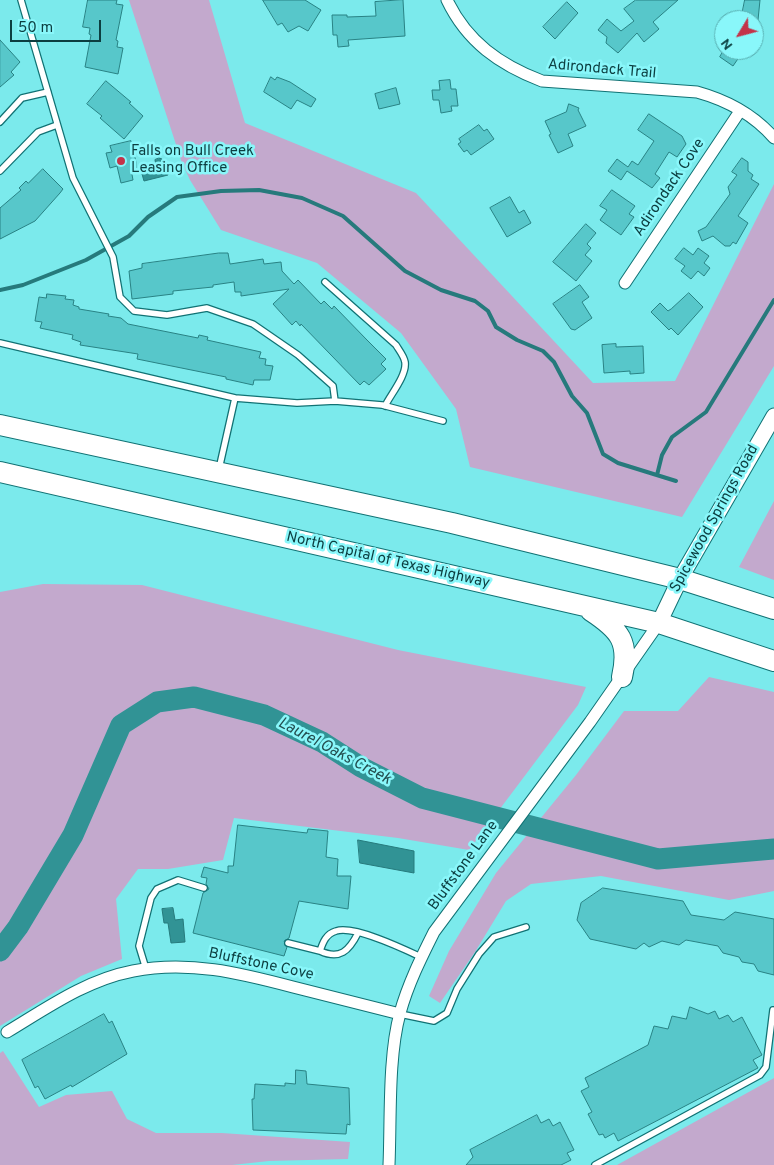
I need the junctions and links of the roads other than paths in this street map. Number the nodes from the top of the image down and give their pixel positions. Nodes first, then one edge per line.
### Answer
1 (21, 0) edge
2 (447, 0) edge
3 (48, 92) junction
4 (740, 111) junction
5 (0, 122) edge
6 (58, 125) junction
7 (774, 138) edge
8 (0, 171) edge
9 (325, 282) dead end
10 (625, 283) dead end
11 (0, 343) edge
12 (235, 398) junction
13 (335, 401) junction
14 (385, 406) junction
15 (774, 416) edge
16 (443, 421) dead end
17 (0, 426) edge
18 (0, 472) edge
19 (218, 474) junction
20 (680, 579) junction
21 (586, 606) junction
22 (774, 609) edge
23 (659, 623) junction
24 (774, 661) edge
25 (622, 677) junction
26 (204, 888) dead end
27 (526, 927) dead end
28 (358, 933) junction
29 (288, 943) dead end
30 (320, 951) junction
31 (422, 957) junction
32 (146, 969) junction
33 (774, 1010) edge
34 (400, 1014) junction
35 (4, 1035) edge
36 (389, 1165) edge
37 (594, 1165) edge

1 - 3 lane
2 - 4 street, Adirondack Trail
3 - 5 lane
3 - 6 lane
4 - 7 street, Adirondack Trail
4 - 10 street, Adirondack Cove
6 - 8 lane
6 - 13 lane
9 - 14 lane
11 - 12 lane
12 - 13 lane
12 - 19 lane
13 - 14 lane
14 - 16 lane
15 - 20 main road, Spicewood Springs Road
17 - 19 highway
18 - 21 highway, North Capital of Texas Highway
19 - 20 highway
20 - 22 highway
20 - 23 main road, Spicewood Springs Road
21 - 23 highway, North Capital of Texas Highway
21 - 25 highway
23 - 24 highway, North Capital of Texas Highway
23 - 25 street, Bluffstone Lane
25 - 31 street, Bluffstone Lane
26 - 32 lane
27 - 34 lane
28 - 30 lane
28 - 30 lane
28 - 31 lane
29 - 30 lane
31 - 34 street, Bluffstone Lane
32 - 34 street, Bluffstone Cove
32 - 35 street, Bluffstone Cove
33 - 37 lane
34 - 36 street, Bluffstone Lane

